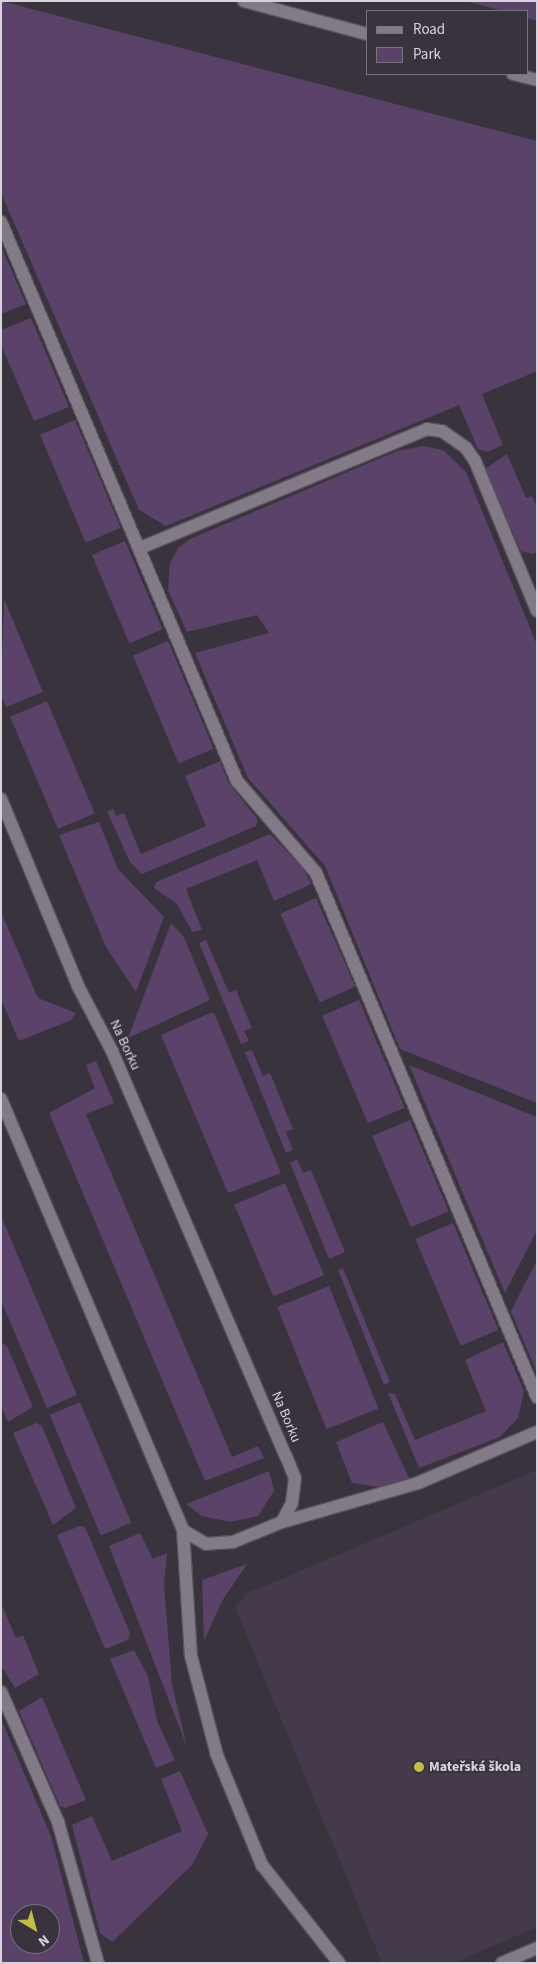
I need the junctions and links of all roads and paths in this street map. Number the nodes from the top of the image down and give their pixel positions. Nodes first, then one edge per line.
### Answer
1 (244, 1) edge
2 (366, 34) edge
3 (517, 75) edge
4 (537, 80) edge
5 (1, 222) edge
6 (140, 548) junction
7 (537, 611) edge
8 (1, 799) edge
9 (1, 1099) edge
10 (537, 1397) edge
11 (537, 1432) edge
12 (282, 1522) junction
13 (183, 1530) junction
14 (1, 1692) edge
15 (537, 1948) edge
16 (98, 1963) edge
17 (339, 1963) edge
18 (502, 1963) edge

1 - 2 street
3 - 4 street
5 - 6 street
6 - 7 street
6 - 10 street
8 - 12 street, Na Borku
9 - 13 street
11 - 12 street
12 - 13 street
13 - 17 street
14 - 16 street
15 - 18 street

